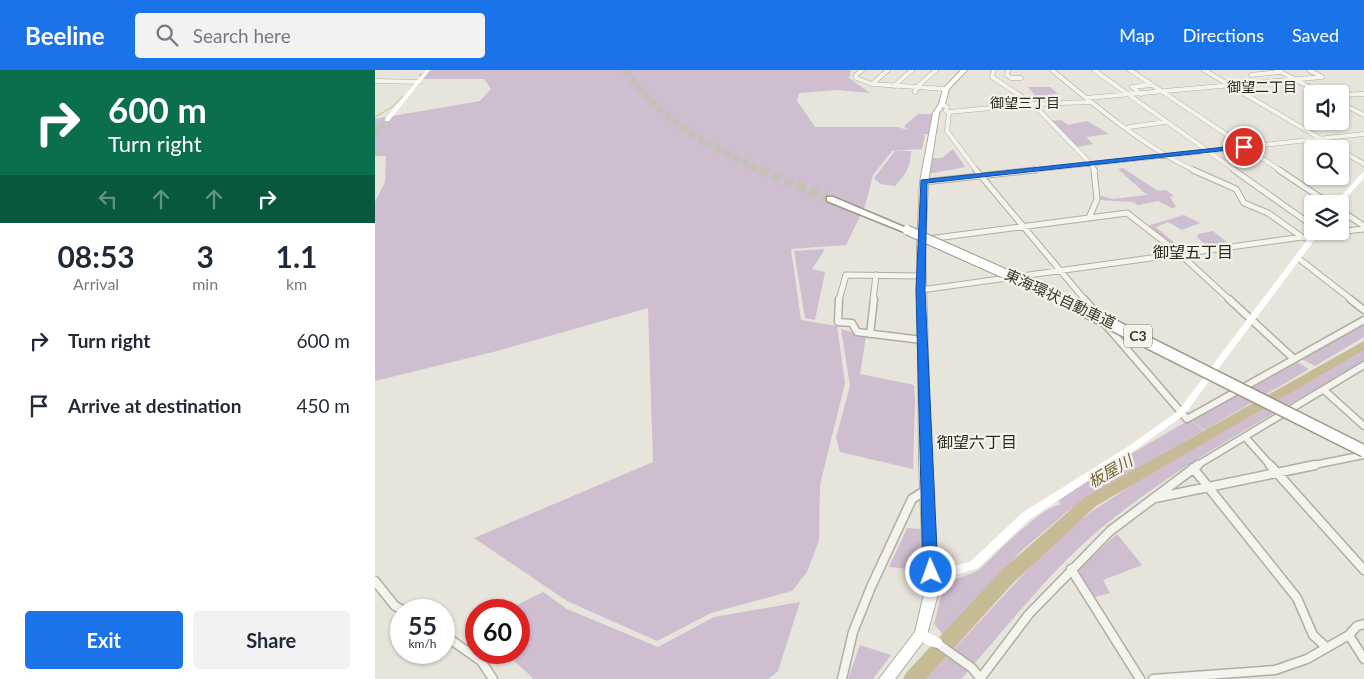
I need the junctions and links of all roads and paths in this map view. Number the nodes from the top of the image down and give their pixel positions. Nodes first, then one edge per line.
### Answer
1 (428, 70) edge
2 (862, 70) edge
3 (888, 70) edge
4 (912, 70) edge
5 (936, 70) edge
6 (964, 70) edge
7 (995, 70) edge
8 (1009, 70) edge
9 (1053, 70) edge
10 (1094, 70) edge
11 (1129, 70) edge
12 (1204, 70) edge
13 (1277, 70) edge
14 (1309, 70) edge
15 (1281, 72) junction
16 (1251, 75) dead end
17 (1021, 78) dead end
18 (1294, 79) junction
19 (375, 81) edge
20 (420, 82) junction
21 (872, 84) junction
22 (1151, 85) junction
23 (1229, 85) junction
24 (1306, 85) edge
25 (894, 86) junction
26 (917, 87) junction
27 (946, 89) junction
28 (915, 92) dead end
29 (1162, 92) junction
30 (1141, 94) junction
31 (1364, 94) edge
32 (1129, 95) junction
33 (1349, 95) edge
34 (1086, 98) junction
35 (1091, 102) junction
36 (942, 104) junction
37 (1033, 104) junction
38 (1349, 108) edge
39 (949, 112) junction
40 (1364, 115) edge
41 (387, 120) tunnel mouth
42 (1166, 122) junction
43 (1129, 127) junction
44 (1364, 134) edge
45 (1320, 138) junction
46 (1323, 140) edge
47 (1244, 147) junction
48 (1207, 151) junction
49 (1169, 155) junction
50 (1349, 155) edge
51 (1091, 164) junction
52 (1364, 164) edge
53 (1364, 174) edge
54 (980, 175) junction
55 (923, 182) junction
56 (1316, 195) edge
57 (1345, 195) edge
58 (830, 199) tunnel mouth
59 (1349, 216) edge
60 (1089, 218) junction
61 (1025, 227) junction
62 (1304, 227) edge
63 (1364, 227) edge
64 (1304, 229) edge
65 (1349, 229) edge
66 (1304, 234) edge
67 (921, 240) junction
68 (1308, 240) edge
69 (1180, 254) junction
70 (1298, 258) junction
71 (1061, 269) junction
72 (876, 275) junction
73 (921, 276) junction
74 (921, 290) junction
75 (1364, 310) edge
76 (1251, 320) junction
77 (1364, 320) edge
78 (870, 334) junction
79 (922, 340) junction
80 (1293, 358) junction
81 (1364, 365) edge
82 (1324, 390) junction
83 (1181, 413) junction
84 (1364, 426) edge
85 (1246, 438) junction
86 (1364, 453) edge
87 (1193, 468) junction
88 (1278, 473) junction
89 (1208, 488) junction
90 (926, 490) junction
91 (1151, 499) junction
92 (1071, 569) junction
93 (1364, 570) edge
94 (931, 572) junction
95 (375, 581) edge
96 (390, 600) edge
97 (1364, 624) edge
98 (921, 634) junction
99 (1349, 635) junction
100 (455, 643) edge
101 (937, 643) joint
102 (1325, 647) junction
103 (1364, 659) edge
104 (493, 679) edge
105 (842, 679) edge
106 (886, 679) edge
107 (981, 679) edge
108 (1140, 679) edge
109 (1153, 679) edge

1 - 20 street
2 - 21 street
3 - 21 street
4 - 25 street
5 - 26 street
6 - 27 main road
7 - 37 street
8 - 17 street
9 - 34 street
10 - 32 street
11 - 22 street
12 - 23 street
13 - 15 street
14 - 18 street
15 - 16 street
15 - 18 street
18 - 23 street
18 - 24 street
19 - 20 street
20 - 41 street
21 - 25 street
22 - 29 street
22 - 30 street
23 - 29 street
23 - 45 street
25 - 26 street
26 - 27 street
26 - 28 street
27 - 36 main road
29 - 30 street
29 - 47 street
30 - 32 street
31 - 33 street
32 - 34 street
32 - 42 street
34 - 35 street
35 - 37 street
35 - 43 street
36 - 39 street
36 - 55 main road
37 - 39 street
37 - 51 street
38 - 40 street
39 - 54 street
42 - 43 street
42 - 48 street
43 - 49 street
44 - 45 street
45 - 46 street
45 - 47 street
47 - 48 street
47 - 56 street
48 - 49 street
48 - 62 street
49 - 51 street
49 - 64 street
50 - 52 street
51 - 54 street
51 - 60 street
53 - 57 street
54 - 55 street
54 - 61 street
55 - 67 main road
58 - 86 highway, 東海環状自動車道 / C3, bridge
59 - 63 street
60 - 61 street
60 - 69 street
61 - 67 street
61 - 71 street
63 - 65 street
66 - 69 street
67 - 73 main road
68 - 70 street
69 - 71 street
69 - 76 street
70 - 75 street
70 - 76 street
71 - 74 street
71 - 83 street
72 - 73 street
72 - 78 street
72 - 78 street
73 - 74 main road
74 - 79 main road
76 - 80 street
76 - 83 street
77 - 80 street
78 - 79 street
79 - 90 main road
80 - 83 street
81 - 82 street
82 - 84 street
82 - 85 street
83 - 94 street
85 - 87 street
85 - 88 street
86 - 88 street
87 - 89 street
87 - 91 street
88 - 89 street
88 - 93 street
89 - 91 street
89 - 102 street
90 - 94 main road
90 - 105 street
91 - 92 street
92 - 107 street
92 - 108 street
94 - 98 main road
95 - 96 street
97 - 99 street
98 - 101 street
98 - 106 main road
99 - 102 street
99 - 103 street
100 - 104 street
101 - 107 street
102 - 109 street

